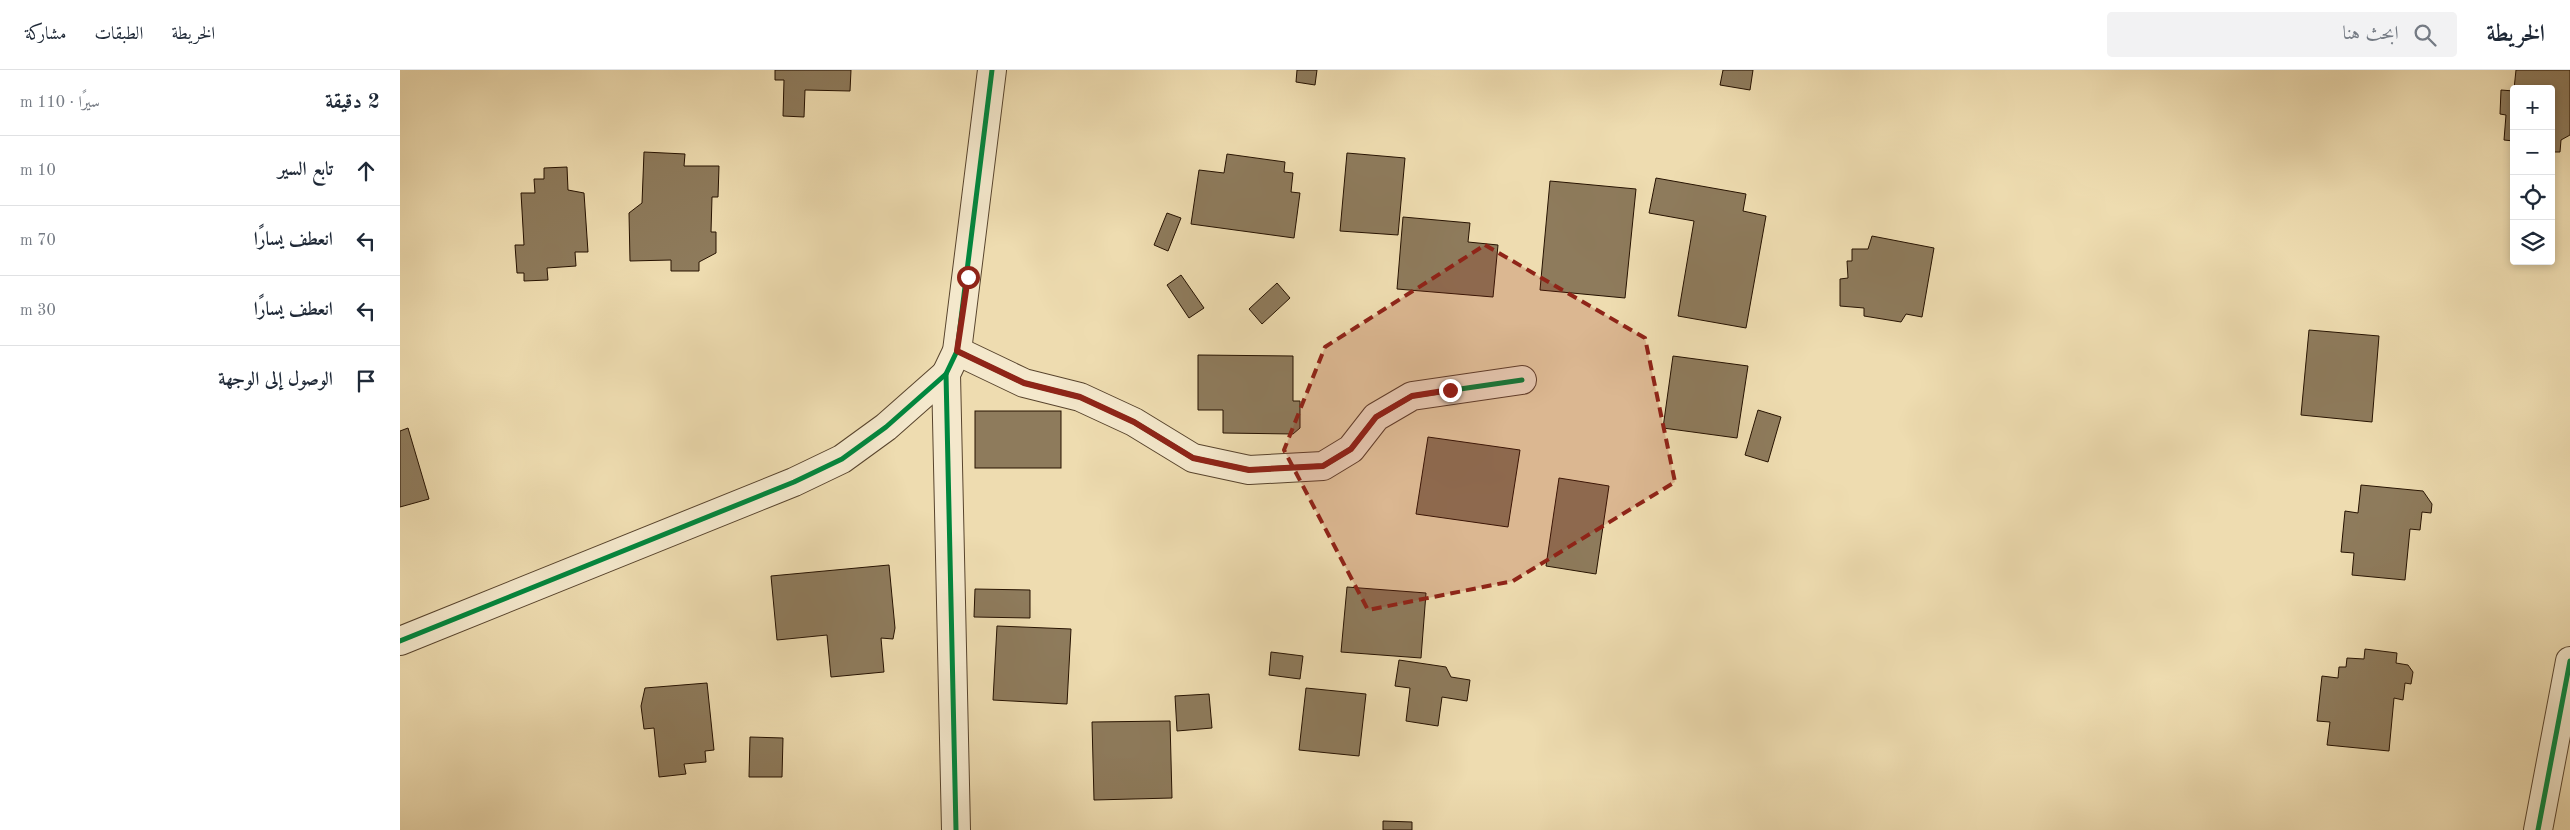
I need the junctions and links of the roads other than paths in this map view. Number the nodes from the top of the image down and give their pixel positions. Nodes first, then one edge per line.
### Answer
1 (992, 70) edge
2 (952, 362) junction
3 (1522, 380) dead end
4 (400, 641) edge
5 (2570, 661) edge
6 (956, 830) edge
7 (2538, 830) edge

1 - 2 street
2 - 3 street
2 - 4 street
2 - 6 street
5 - 7 street

